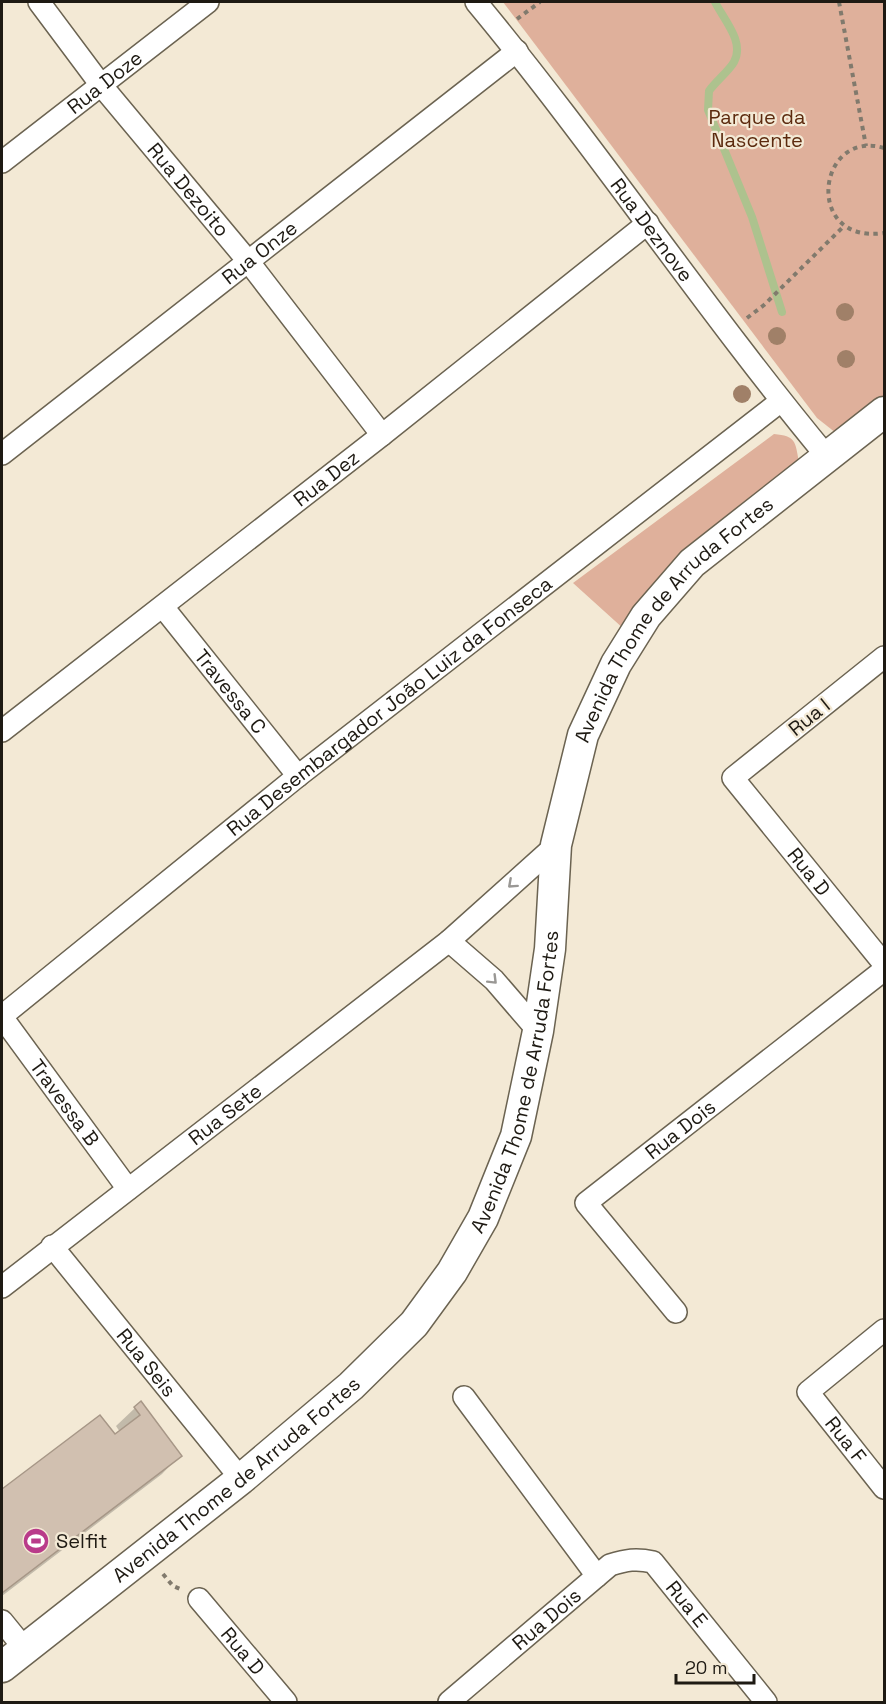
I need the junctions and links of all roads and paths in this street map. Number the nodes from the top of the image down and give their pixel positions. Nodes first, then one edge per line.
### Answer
1 (39, 2) edge
2 (208, 2) edge
3 (476, 2) edge
4 (839, 2) edge
5 (517, 51) junction
6 (101, 85) junction
7 (866, 146) junction
8 (885, 148) edge
9 (2, 162) edge
10 (648, 223) junction
11 (844, 225) junction
12 (885, 233) edge
13 (248, 261) junction
14 (764, 305) dead end
15 (781, 401) junction
16 (885, 412) edge
17 (382, 435) junction
18 (2, 454) edge
19 (828, 458) junction
20 (163, 607) junction
21 (885, 657) edge
22 (2, 731) edge
23 (298, 776) junction
24 (733, 778) joint
25 (556, 845) junction
26 (449, 941) junction
27 (885, 964) edge
28 (885, 970) edge
29 (2, 1017) edge
30 (538, 1031) junction
31 (128, 1189) junction
32 (52, 1246) junction
33 (2, 1287) edge
34 (676, 1312) dead end
35 (885, 1330) edge
36 (464, 1397) dead end
37 (241, 1479) junction
38 (885, 1488) edge
39 (146, 1553) junction
40 (653, 1562) joint
41 (597, 1576) junction
42 (199, 1599) joint
43 (2, 1621) edge
44 (24, 1648) junction
45 (2, 1667) edge
46 (286, 1702) edge
47 (449, 1702) edge
48 (766, 1702) edge

1 - 6 street, Rua Dezoito
2 - 6 street, Rua Doze
3 - 5 street, Rua Deznove
4 - 7 path
5 - 10 street, Rua Deznove
5 - 13 street, Rua Onze
6 - 9 street, Rua Doze
6 - 13 street, Rua Dezoito
7 - 8 path
7 - 11 path
10 - 15 street, Rua Deznove
10 - 17 street, Rua Dez
11 - 12 path
11 - 14 path
13 - 17 street, Rua Dezoito
13 - 18 street, Rua Onze
15 - 19 street, Rua Deznove
15 - 23 street, Rua Desembargador João Luiz da Fonseca
16 - 19 main road, Avenida Thome de Arruda Fortes
17 - 20 street, Rua Dez
19 - 25 main road, Avenida Thome de Arruda Fortes
20 - 22 street, Rua Dez
20 - 23 street, Travessa C
21 - 24 street, Rua I
23 - 29 street, Rua Desembargador João Luiz da Fonseca
24 - 27 street, Rua D
25 -> 26 street, Rua Sete
25 - 30 main road, Avenida Thome de Arruda Fortes
26 -> 30 street
26 - 31 street, Rua Sete
28 - 34 street, Rua Dois
29 - 31 street, Travessa B
30 - 37 main road, Avenida Thome de Arruda Fortes
31 - 32 street, Rua Sete
32 - 33 street, Rua Sete
32 - 37 street, Rua Seis
35 - 38 street, Rua F
36 - 41 street
37 - 39 main road, Avenida Thome de Arruda Fortes
39 - 42 path
39 - 44 main road, Avenida Thome de Arruda Fortes
40 - 41 street, Rua Dois
40 - 48 street, Rua E
41 - 47 street, Rua Dois
42 - 46 street, Rua D
43 - 44 street
44 - 45 main road, Avenida Thome de Arruda Fortes

